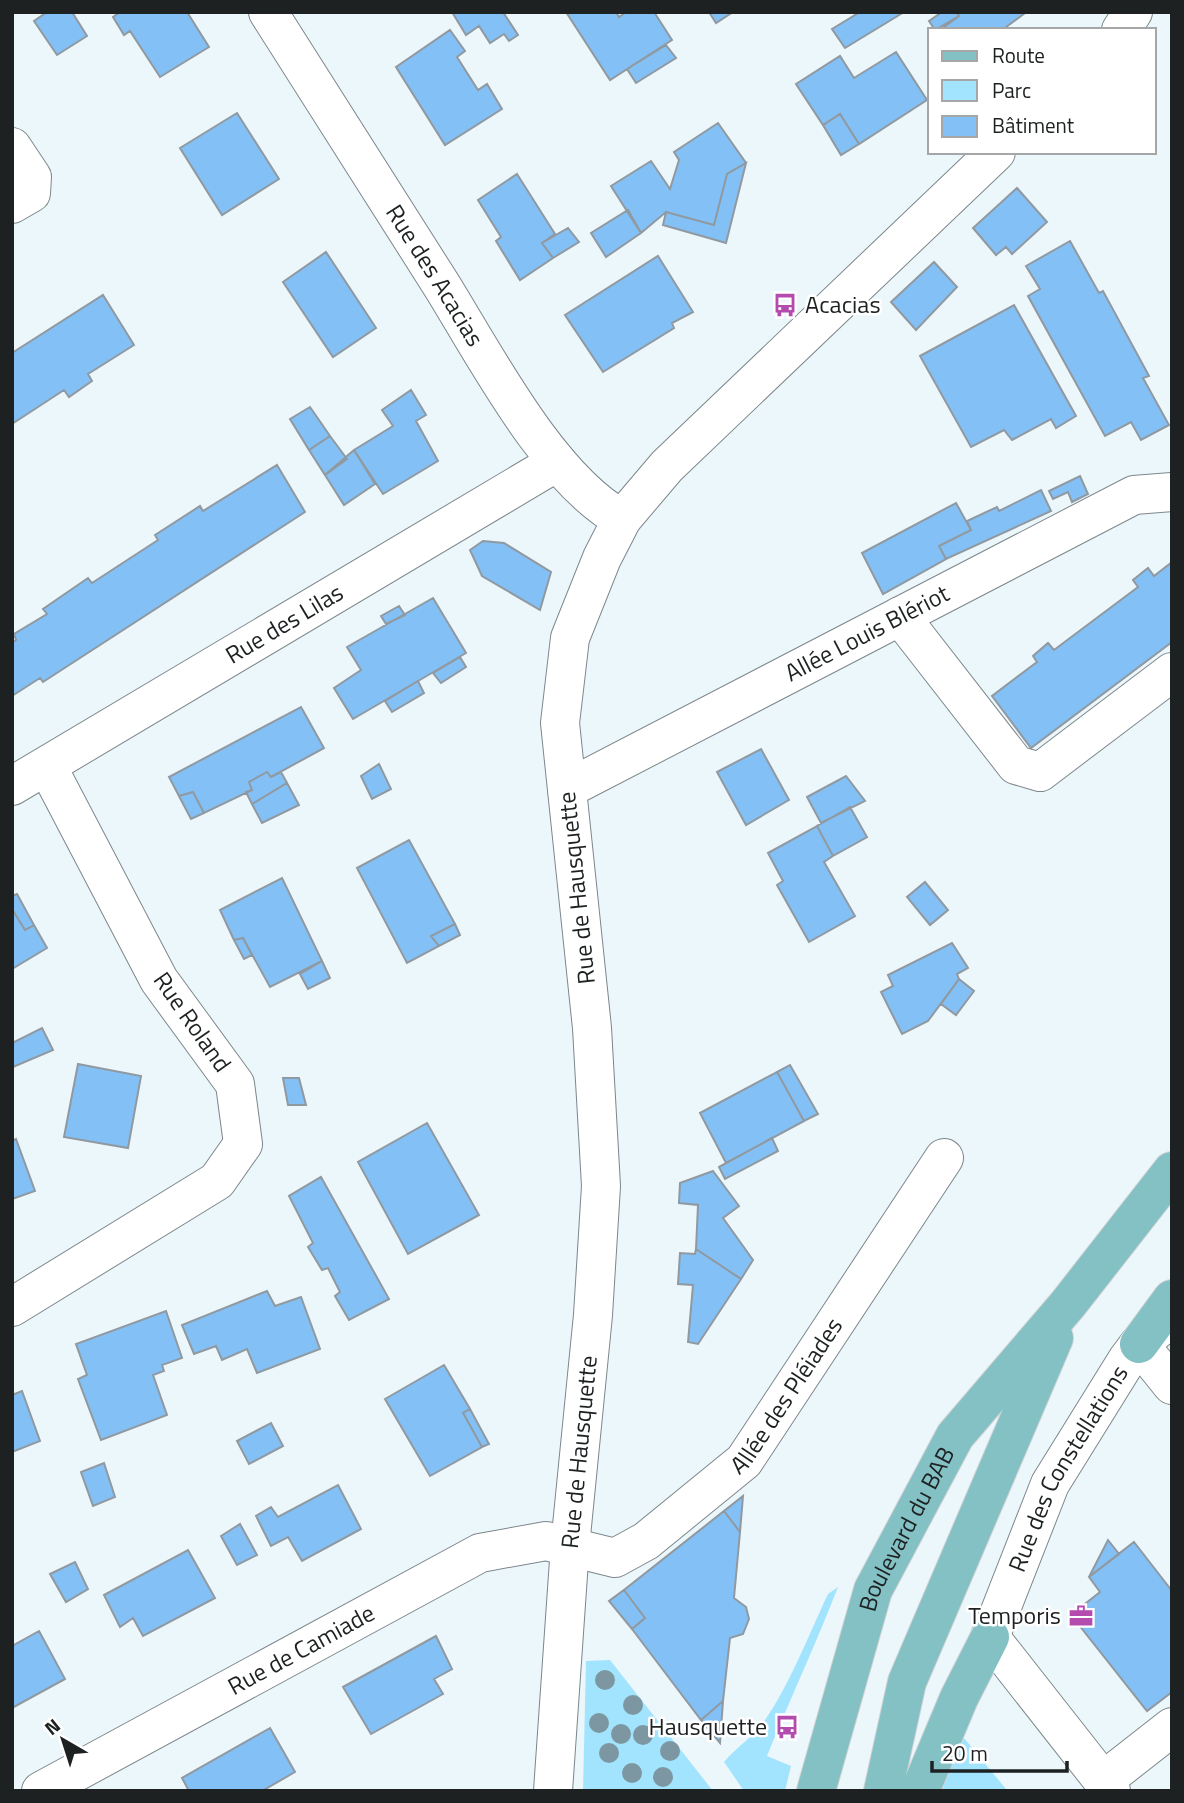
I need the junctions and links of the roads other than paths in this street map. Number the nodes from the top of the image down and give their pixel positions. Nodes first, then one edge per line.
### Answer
1 (268, 12) edge
2 (1133, 12) edge
3 (1122, 28) edge
4 (12, 147) edge
5 (994, 154) edge
6 (12, 204) edge
7 (557, 462) junction
8 (1172, 492) edge
9 (622, 519) junction
10 (900, 615) junction
11 (1172, 673) edge
12 (47, 766) junction
13 (12, 786) edge
14 (567, 789) junction
15 (944, 1157) dead end
16 (1172, 1171) edge
17 (1172, 1299) edge
18 (1068, 1304) junction
19 (12, 1307) edge
20 (1172, 1318) edge
21 (1139, 1344) junction
22 (1172, 1385) edge
23 (570, 1546) junction
24 (990, 1637) junction
25 (1172, 1727) edge
26 (1107, 1786) edge
27 (41, 1791) edge
28 (553, 1791) edge
29 (816, 1791) edge
30 (883, 1791) edge
31 (920, 1791) edge

1 - 7 street, Rue des Acacias
2 - 3 street
4 - 6 street
5 - 9 street, Rue de Hausquette
7 - 9 street, Rue des Acacias
7 - 12 street, Rue des Lilas
8 - 10 street, Allée Louis Blériot
9 - 14 street, Rue de Hausquette
10 - 11 street
10 - 14 street, Allée Louis Blériot
12 - 13 street, Rue des Lilas
12 - 19 street, Rue Roland
14 - 23 street, Rue de Hausquette
15 - 23 street, Allée des Pléiades
16 - 18 main road, Boulevard du BAB
17 - 21 main road
18 - 29 main road, Boulevard du BAB
18 - 30 main road, Boulevard du BAB
20 - 21 street, Rue des Constellations
21 - 22 street
21 - 24 street, Rue des Constellations
23 - 27 street, Rue de Camiade
23 - 28 street, Rue de Hausquette
24 - 26 street
24 - 31 main road
25 - 26 street

